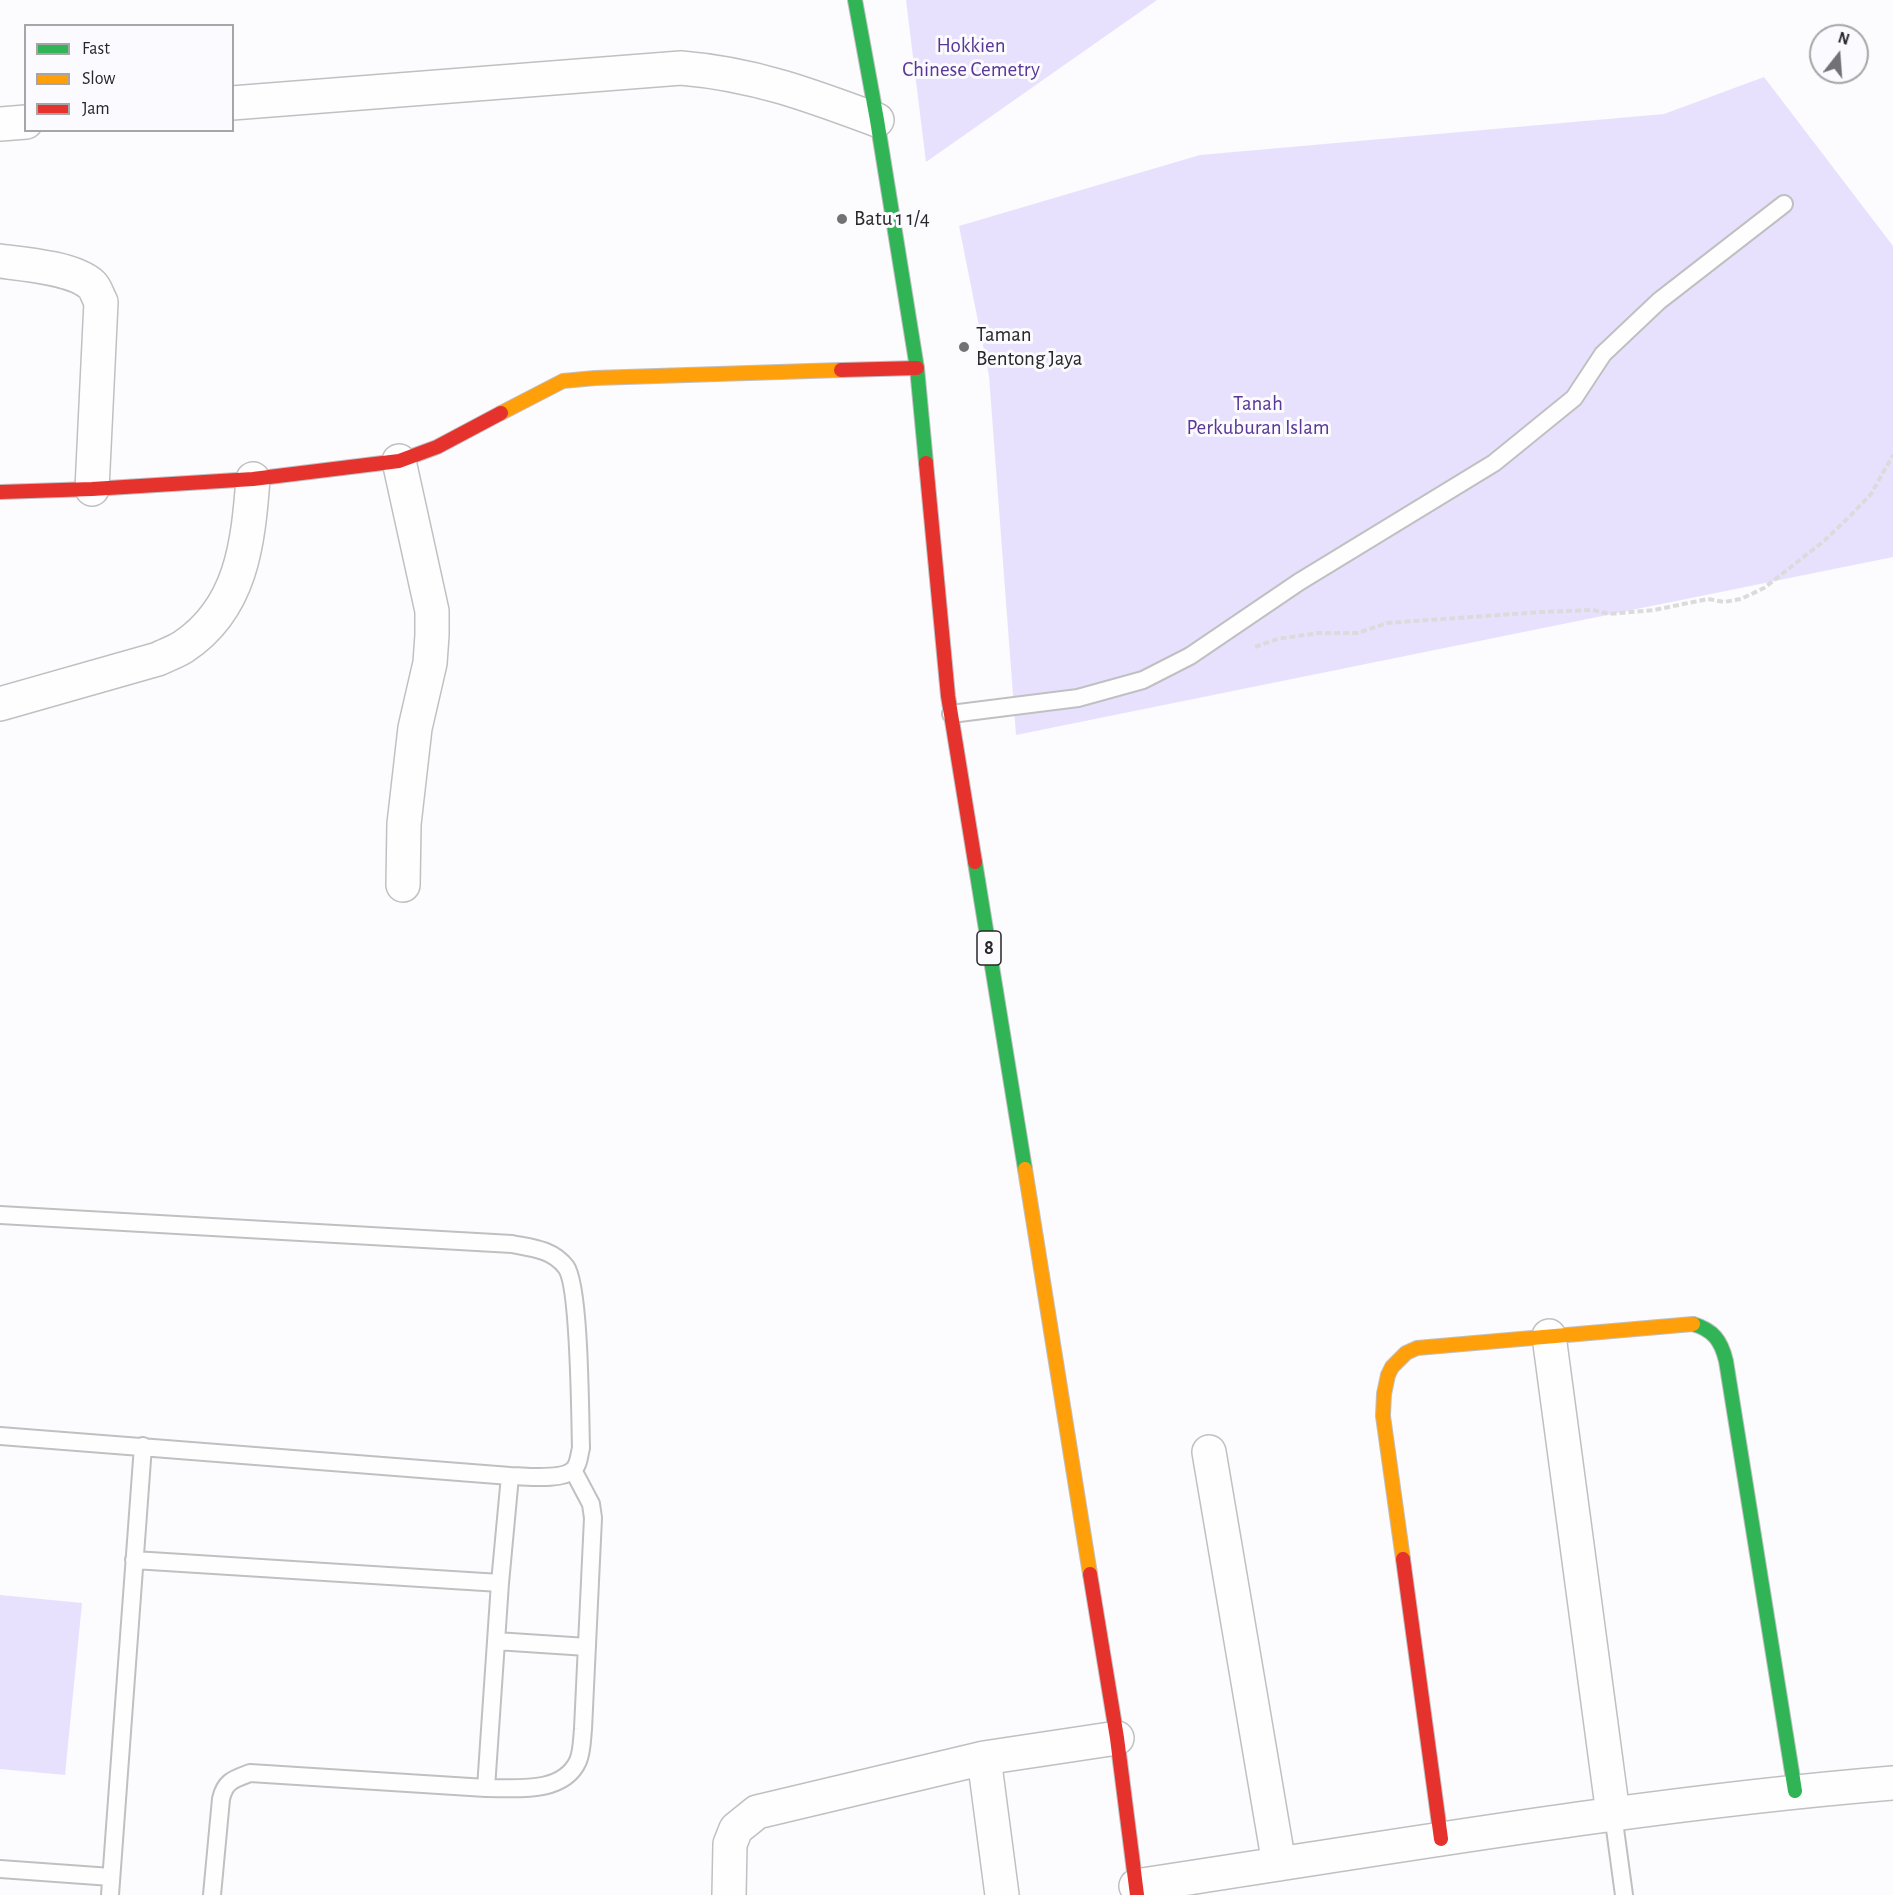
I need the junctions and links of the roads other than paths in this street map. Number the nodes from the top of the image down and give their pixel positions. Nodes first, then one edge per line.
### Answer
1 (855, 0) edge
2 (234, 103) edge
3 (877, 120) junction
4 (24, 122) edge
5 (0, 124) edge
6 (1784, 204) dead end
7 (0, 261) edge
8 (917, 368) junction
9 (399, 461) junction
10 (253, 479) junction
11 (92, 489) junction
12 (0, 492) edge
13 (0, 704) edge
14 (951, 714) junction
15 (403, 885) dead end
16 (0, 1215) edge
17 (1549, 1336) junction
18 (0, 1436) edge
19 (143, 1446) junction
20 (1209, 1452) dead end
21 (573, 1470) junction
22 (510, 1476) junction
23 (134, 1560) junction
24 (500, 1583) junction
25 (496, 1641) junction
26 (587, 1647) junction
27 (1117, 1738) junction
28 (984, 1758) junction
29 (1893, 1783) edge
30 (486, 1788) junction
31 (1795, 1791) junction
32 (1613, 1814) junction
33 (1441, 1839) junction
34 (1279, 1864) junction
35 (0, 1869) edge
36 (111, 1877) junction
37 (1136, 1890) edge
38 (110, 1895) edge
39 (212, 1895) edge
40 (729, 1895) edge
41 (1002, 1895) edge
42 (1624, 1895) edge

1 - 3 street, 8
2 - 3 street
3 - 8 street, 8
4 - 5 street
6 - 14 lane
7 - 11 street
8 - 9 street
8 - 14 street, 8
9 - 10 street
9 - 15 street
10 - 11 street
10 - 13 street
11 - 12 street
14 - 27 street, 8
16 - 21 lane
17 - 31 street
17 - 32 street
17 - 33 street
18 - 19 lane
19 - 22 lane
19 - 23 lane
20 - 34 street
21 - 22 lane
21 - 26 lane
22 - 24 lane
23 - 24 lane
23 - 36 lane
24 - 25 lane
25 - 26 lane
25 - 30 lane
26 - 30 lane
27 - 28 street
27 - 37 street, 8
28 - 40 street
28 - 41 street
29 - 31 street
30 - 39 lane
31 - 32 street
32 - 33 street
32 - 42 lane
33 - 34 street
34 - 37 street
35 - 36 lane
36 - 38 lane

